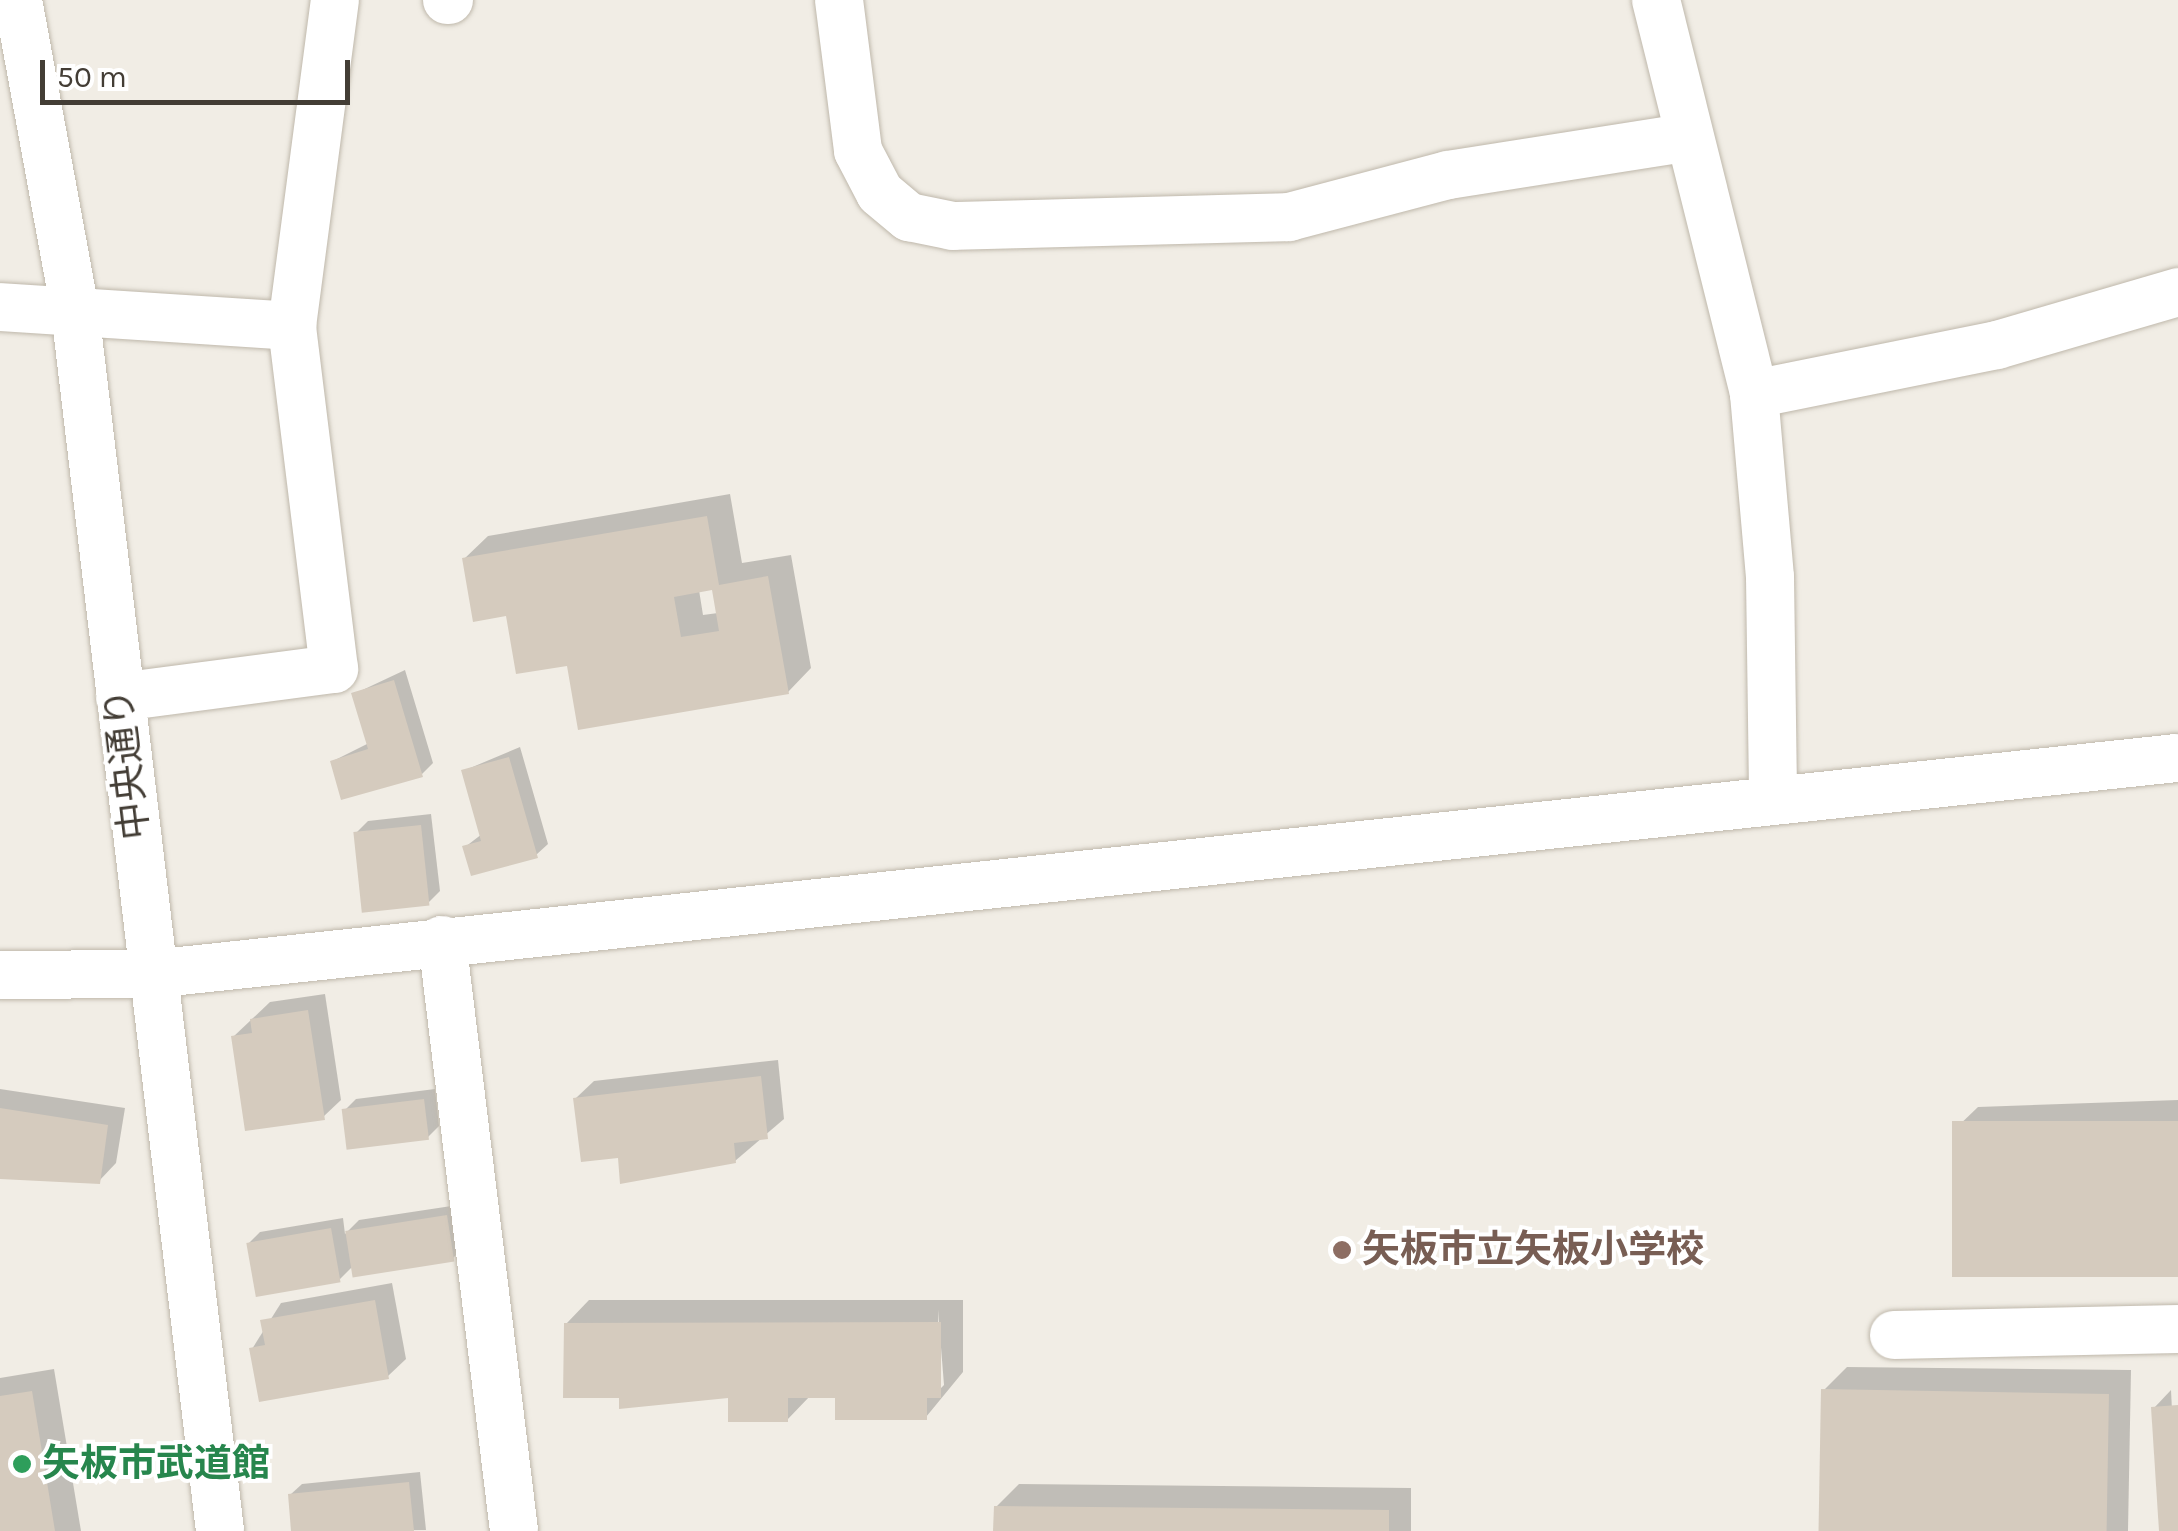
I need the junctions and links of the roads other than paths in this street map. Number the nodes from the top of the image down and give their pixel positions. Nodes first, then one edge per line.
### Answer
1 (18, 0) edge
2 (335, 0) edge
3 (840, 0) edge
4 (1656, 0) edge
5 (1684, 138) junction
6 (2178, 292) edge
7 (0, 307) edge
8 (75, 311) junction
9 (292, 326) junction
10 (1754, 394) junction
11 (120, 698) junction
12 (2178, 758) edge
13 (1773, 801) junction
14 (442, 940) junction
15 (152, 974) junction
16 (0, 975) edge
17 (2178, 1330) edge
18 (1894, 1336) dead end
19 (220, 1531) edge
20 (514, 1531) edge

1 - 8 street, 中央通り
2 - 9 street
3 - 5 street
4 - 5 street
5 - 10 street
6 - 10 street
7 - 8 street
8 - 9 street
8 - 11 street, 中央通り
9 - 11 street
10 - 13 street
11 - 15 street, 中央通り
12 - 13 street
13 - 14 street
14 - 15 street
14 - 20 street
15 - 16 street
15 - 19 street, 中央通り
17 - 18 street

